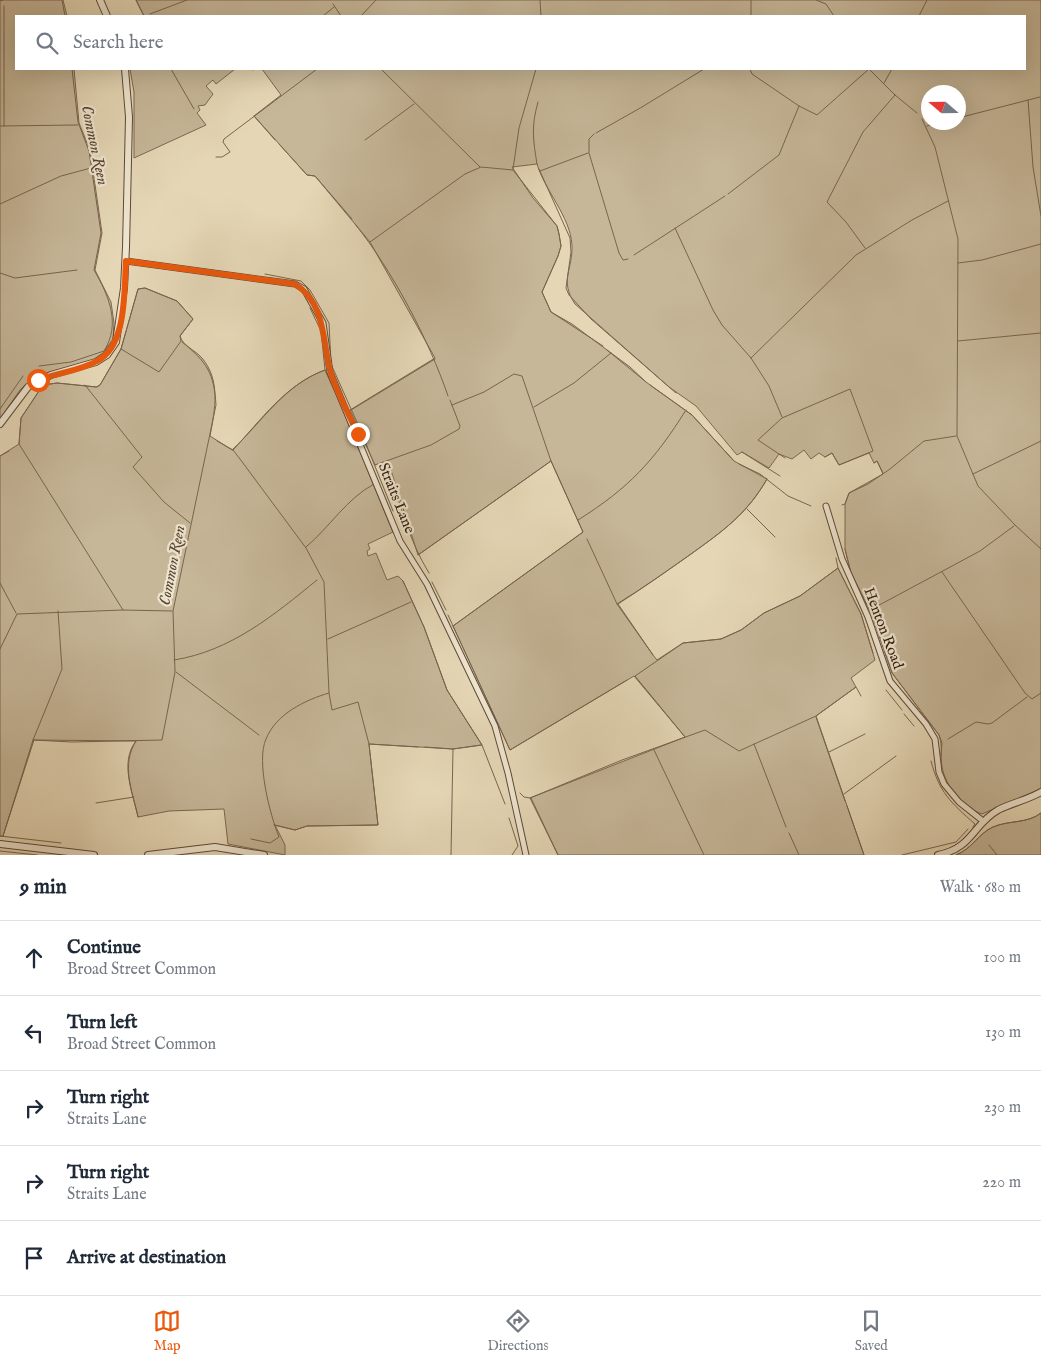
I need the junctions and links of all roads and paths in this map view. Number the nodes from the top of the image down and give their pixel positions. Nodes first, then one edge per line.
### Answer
1 (100, 0) edge
2 (107, 15) edge
3 (125, 70) edge
4 (126, 261) junction
5 (0, 424) edge
6 (826, 506) dead end
7 (1041, 792) edge
8 (983, 821) junction
9 (0, 844) edge
10 (94, 855) edge
11 (148, 855) edge
12 (264, 855) edge
13 (526, 855) edge
14 (938, 855) edge

1 - 2 street
3 - 4 street
4 - 5 street
4 - 13 street, Straits Lane
6 - 8 street, Henton Road
7 - 8 street
8 - 14 street
9 - 10 street
11 - 12 street

